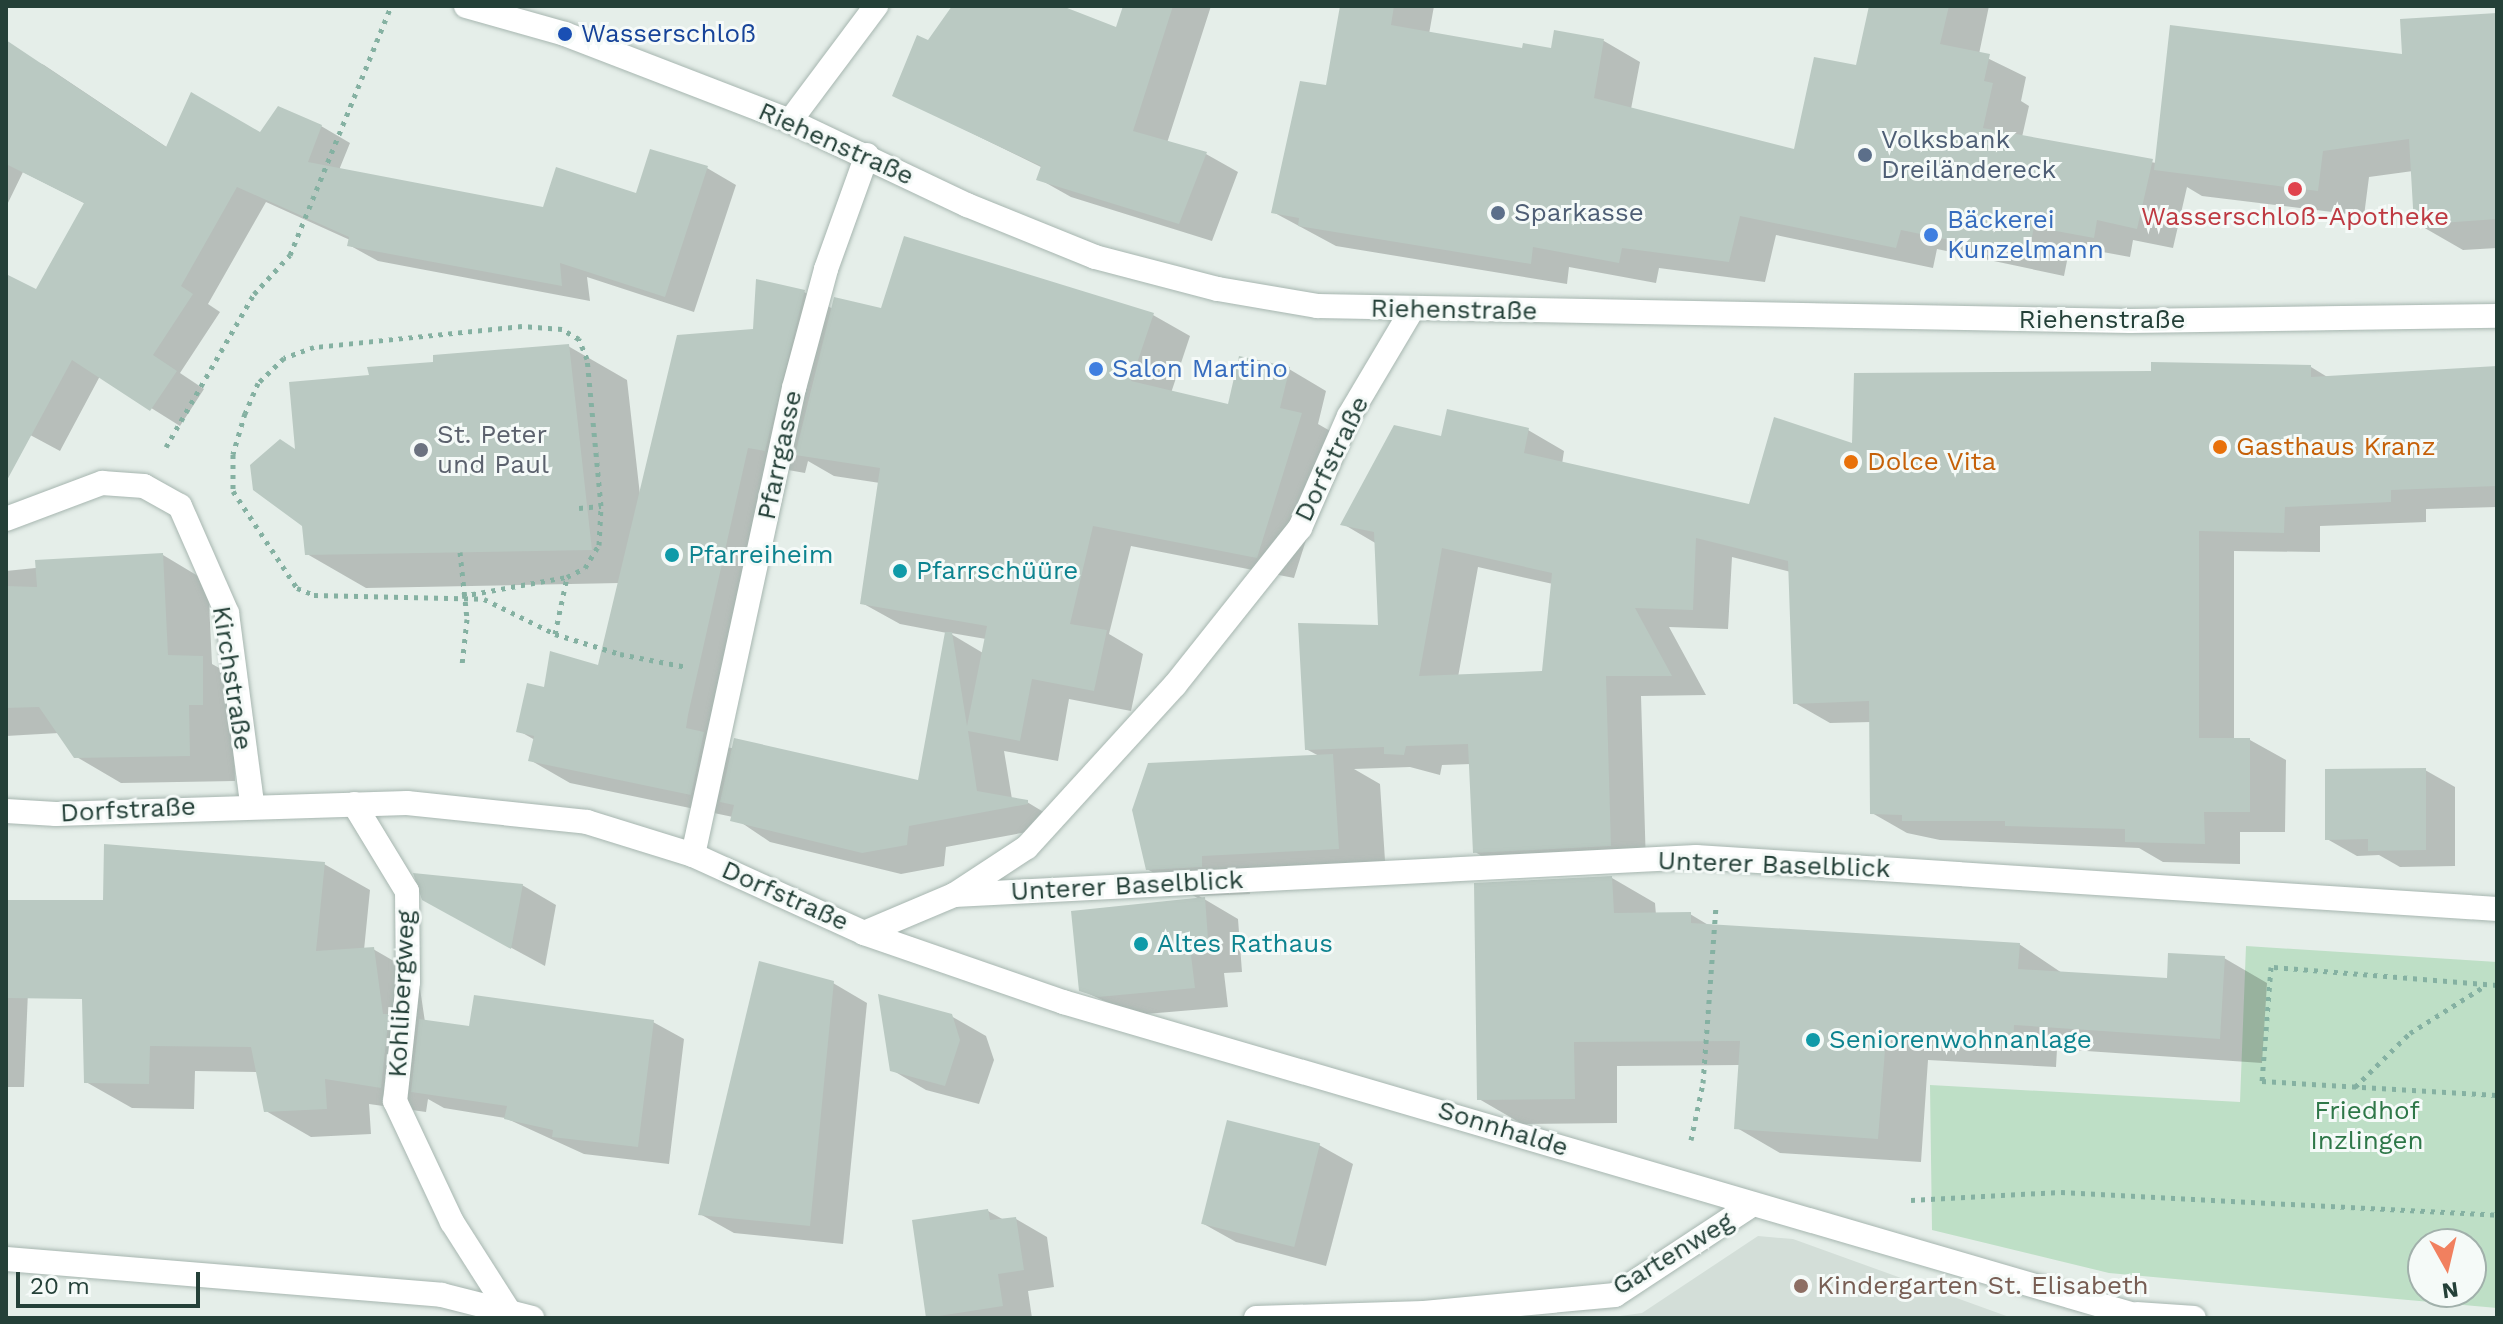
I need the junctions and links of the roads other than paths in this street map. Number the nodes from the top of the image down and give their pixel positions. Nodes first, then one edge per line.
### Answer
1 (466, 6) edge
2 (876, 6) edge
3 (790, 121) junction
4 (867, 155) junction
5 (1412, 310) junction
6 (2497, 316) edge
7 (6, 519) edge
8 (252, 804) junction
9 (354, 804) junction
10 (6, 811) edge
11 (693, 855) junction
12 (954, 895) junction
13 (2497, 909) edge
14 (864, 933) junction
15 (1753, 1204) junction
16 (6, 1259) edge
17 (521, 1315) edge
18 (2140, 1316) edge
19 (1256, 1318) edge
20 (2194, 1318) edge

1 - 3 street, Riehenstraße
2 - 3 street
3 - 4 street, Riehenstraße
4 - 5 street, Riehenstraße
4 - 11 street, Pfarrgasse
5 - 6 street, Riehenstraße
5 - 12 street, Dorfstraße
7 - 8 street, Kirchstraße
8 - 9 street, Dorfstraße
8 - 10 street, Dorfstraße
9 - 11 street, Dorfstraße
9 - 17 street, Kohlibergweg
11 - 14 street, Dorfstraße
12 - 13 street, Unterer Baselblick
12 - 14 street, Dorfstraße
14 - 15 street, Sonnhalde
15 - 18 street, Sonnhalde
15 - 19 street, Gartenweg
16 - 17 street
18 - 20 street, Sonnhalde

